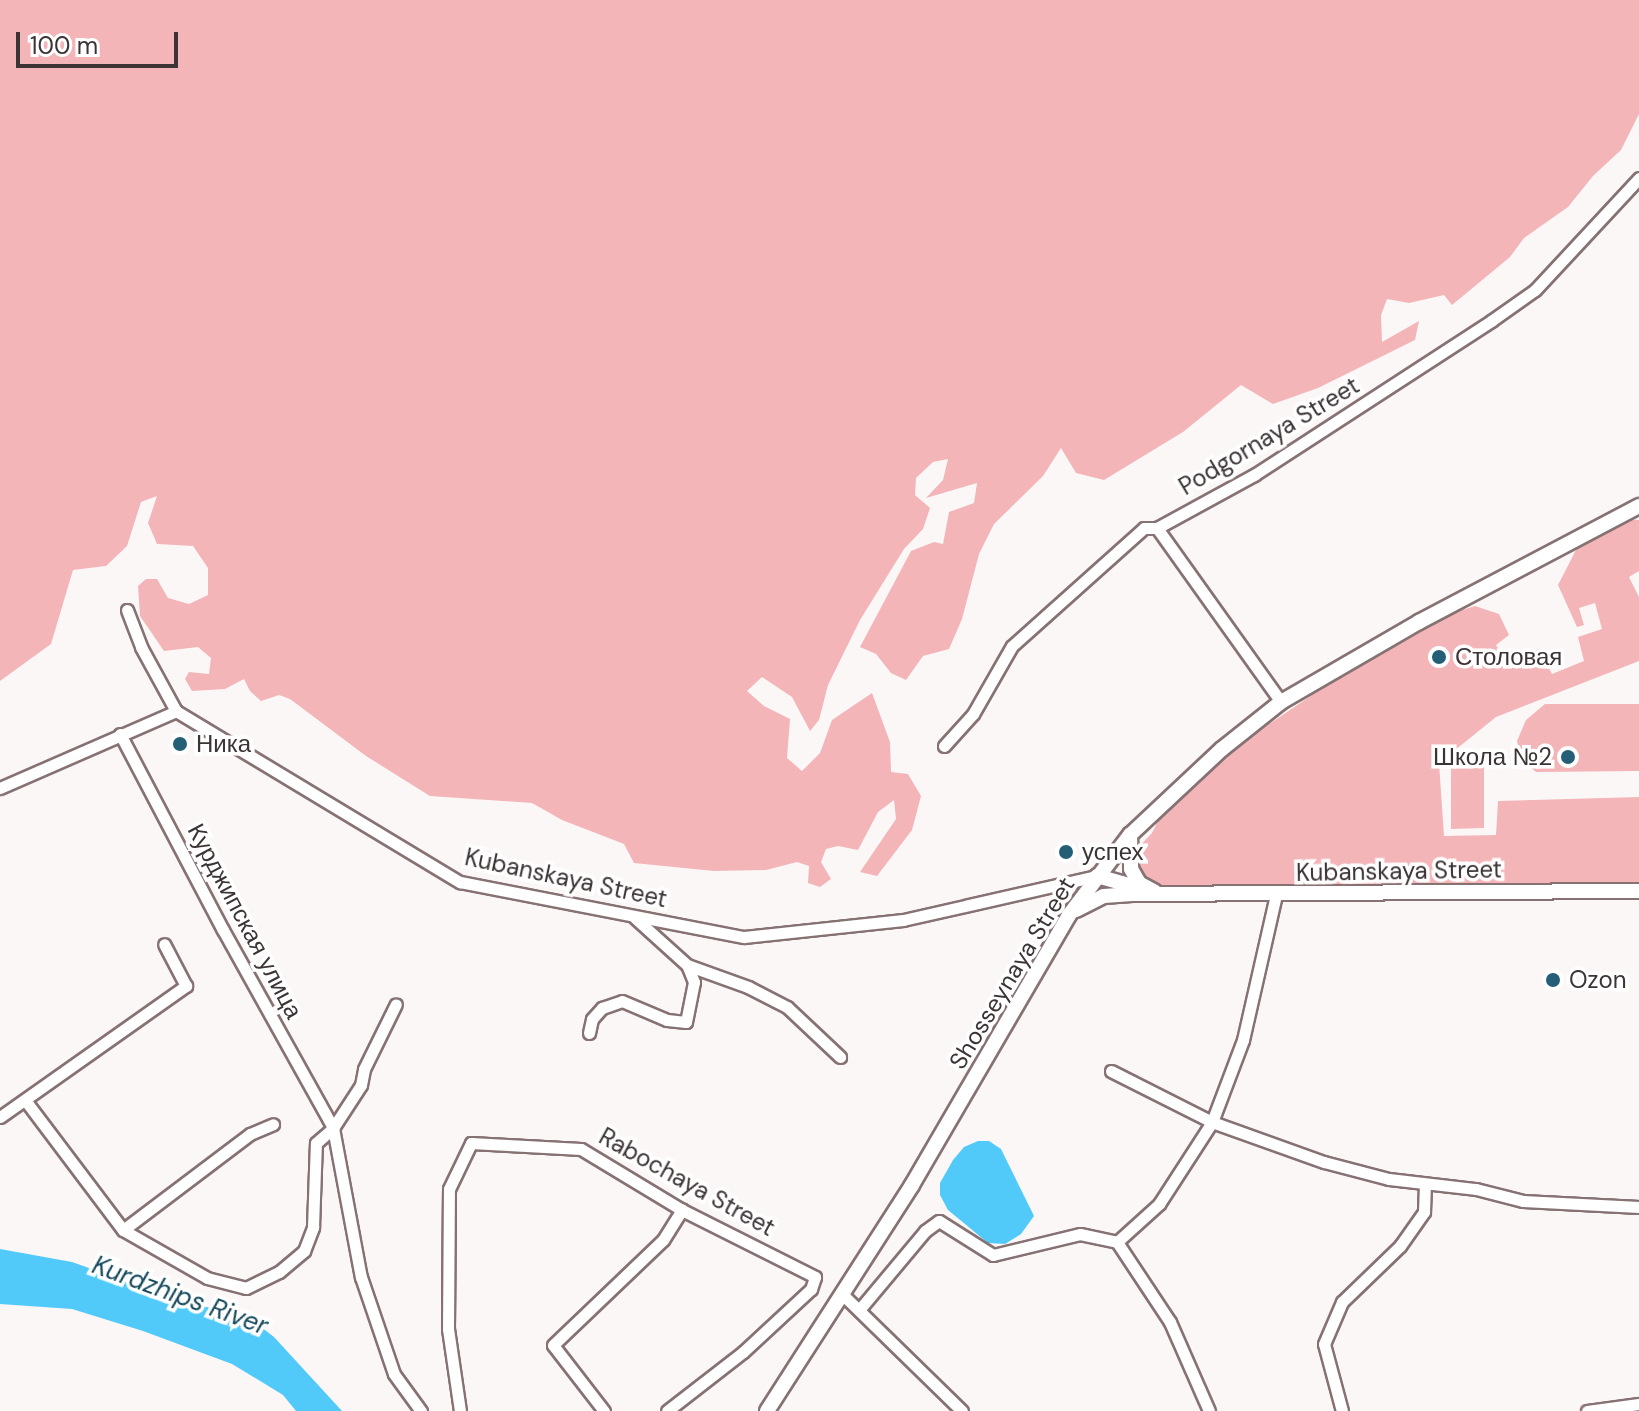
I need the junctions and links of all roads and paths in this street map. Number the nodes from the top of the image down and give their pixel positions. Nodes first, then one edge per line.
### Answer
1 (1639, 178) edge
2 (1639, 506) edge
3 (1157, 528) junction
4 (127, 610) dead end
5 (1281, 702) junction
6 (176, 711) junction
7 (120, 734) junction
8 (944, 746) dead end
9 (0, 788) edge
10 (1130, 835) junction
11 (1097, 876) junction
12 (1639, 891) edge
13 (1159, 893) junction
14 (1276, 895) junction
15 (1069, 915) junction
16 (634, 917) junction
17 (164, 944) dead end
18 (687, 965) junction
19 (396, 1004) dead end
20 (589, 1033) dead end
21 (840, 1057) dead end
22 (1111, 1071) dead end
23 (25, 1100) junction
24 (0, 1117) edge
25 (1212, 1122) junction
26 (273, 1124) dead end
27 (333, 1128) junction
28 (1425, 1185) junction
29 (1639, 1207) edge
30 (682, 1210) junction
31 (123, 1230) junction
32 (1117, 1242) junction
33 (841, 1293) junction
34 (859, 1310) junction
35 (1639, 1404) edge
36 (421, 1411) edge
37 (460, 1411) edge
38 (604, 1411) edge
39 (667, 1411) edge
40 (767, 1411) edge
41 (962, 1411) edge
42 (1209, 1411) edge
43 (1342, 1411) edge
44 (1587, 1411) edge

1 - 3 street, Podgornaya Street
2 - 5 main road, Shosseynaya Street
3 - 5 street
3 - 8 street, Podgornaya Street
4 - 6 street
5 - 10 main road, Shosseynaya Street
6 - 7 street
6 - 16 street, Kubanskaya Street
7 - 9 street
7 - 27 street, Курджипская улица
10 - 11 main road, Shosseynaya Street
10 - 13 main road
11 - 13 main road
11 - 15 main road, Shosseynaya Street
11 - 16 street, Kubanskaya Street
12 - 14 main road, Kubanskaya Street
13 - 14 main road, Kubanskaya Street
13 - 15 main road
14 - 25 street
15 - 33 main road, Shosseynaya Street
16 - 18 street
17 - 23 street
18 - 20 street
18 - 21 street
19 - 27 street
22 - 25 street
23 - 24 street
23 - 31 street
25 - 28 street
25 - 32 street
26 - 31 street
27 - 31 street
27 - 36 street, Курджипская улица
28 - 29 street
28 - 43 street
30 - 37 street, Rabochaya Street
30 - 38 street
30 - 39 street, Rabochaya Street
32 - 34 street
32 - 42 street
33 - 34 street
33 - 40 main road, Shosseynaya Street
34 - 41 street
35 - 44 street

